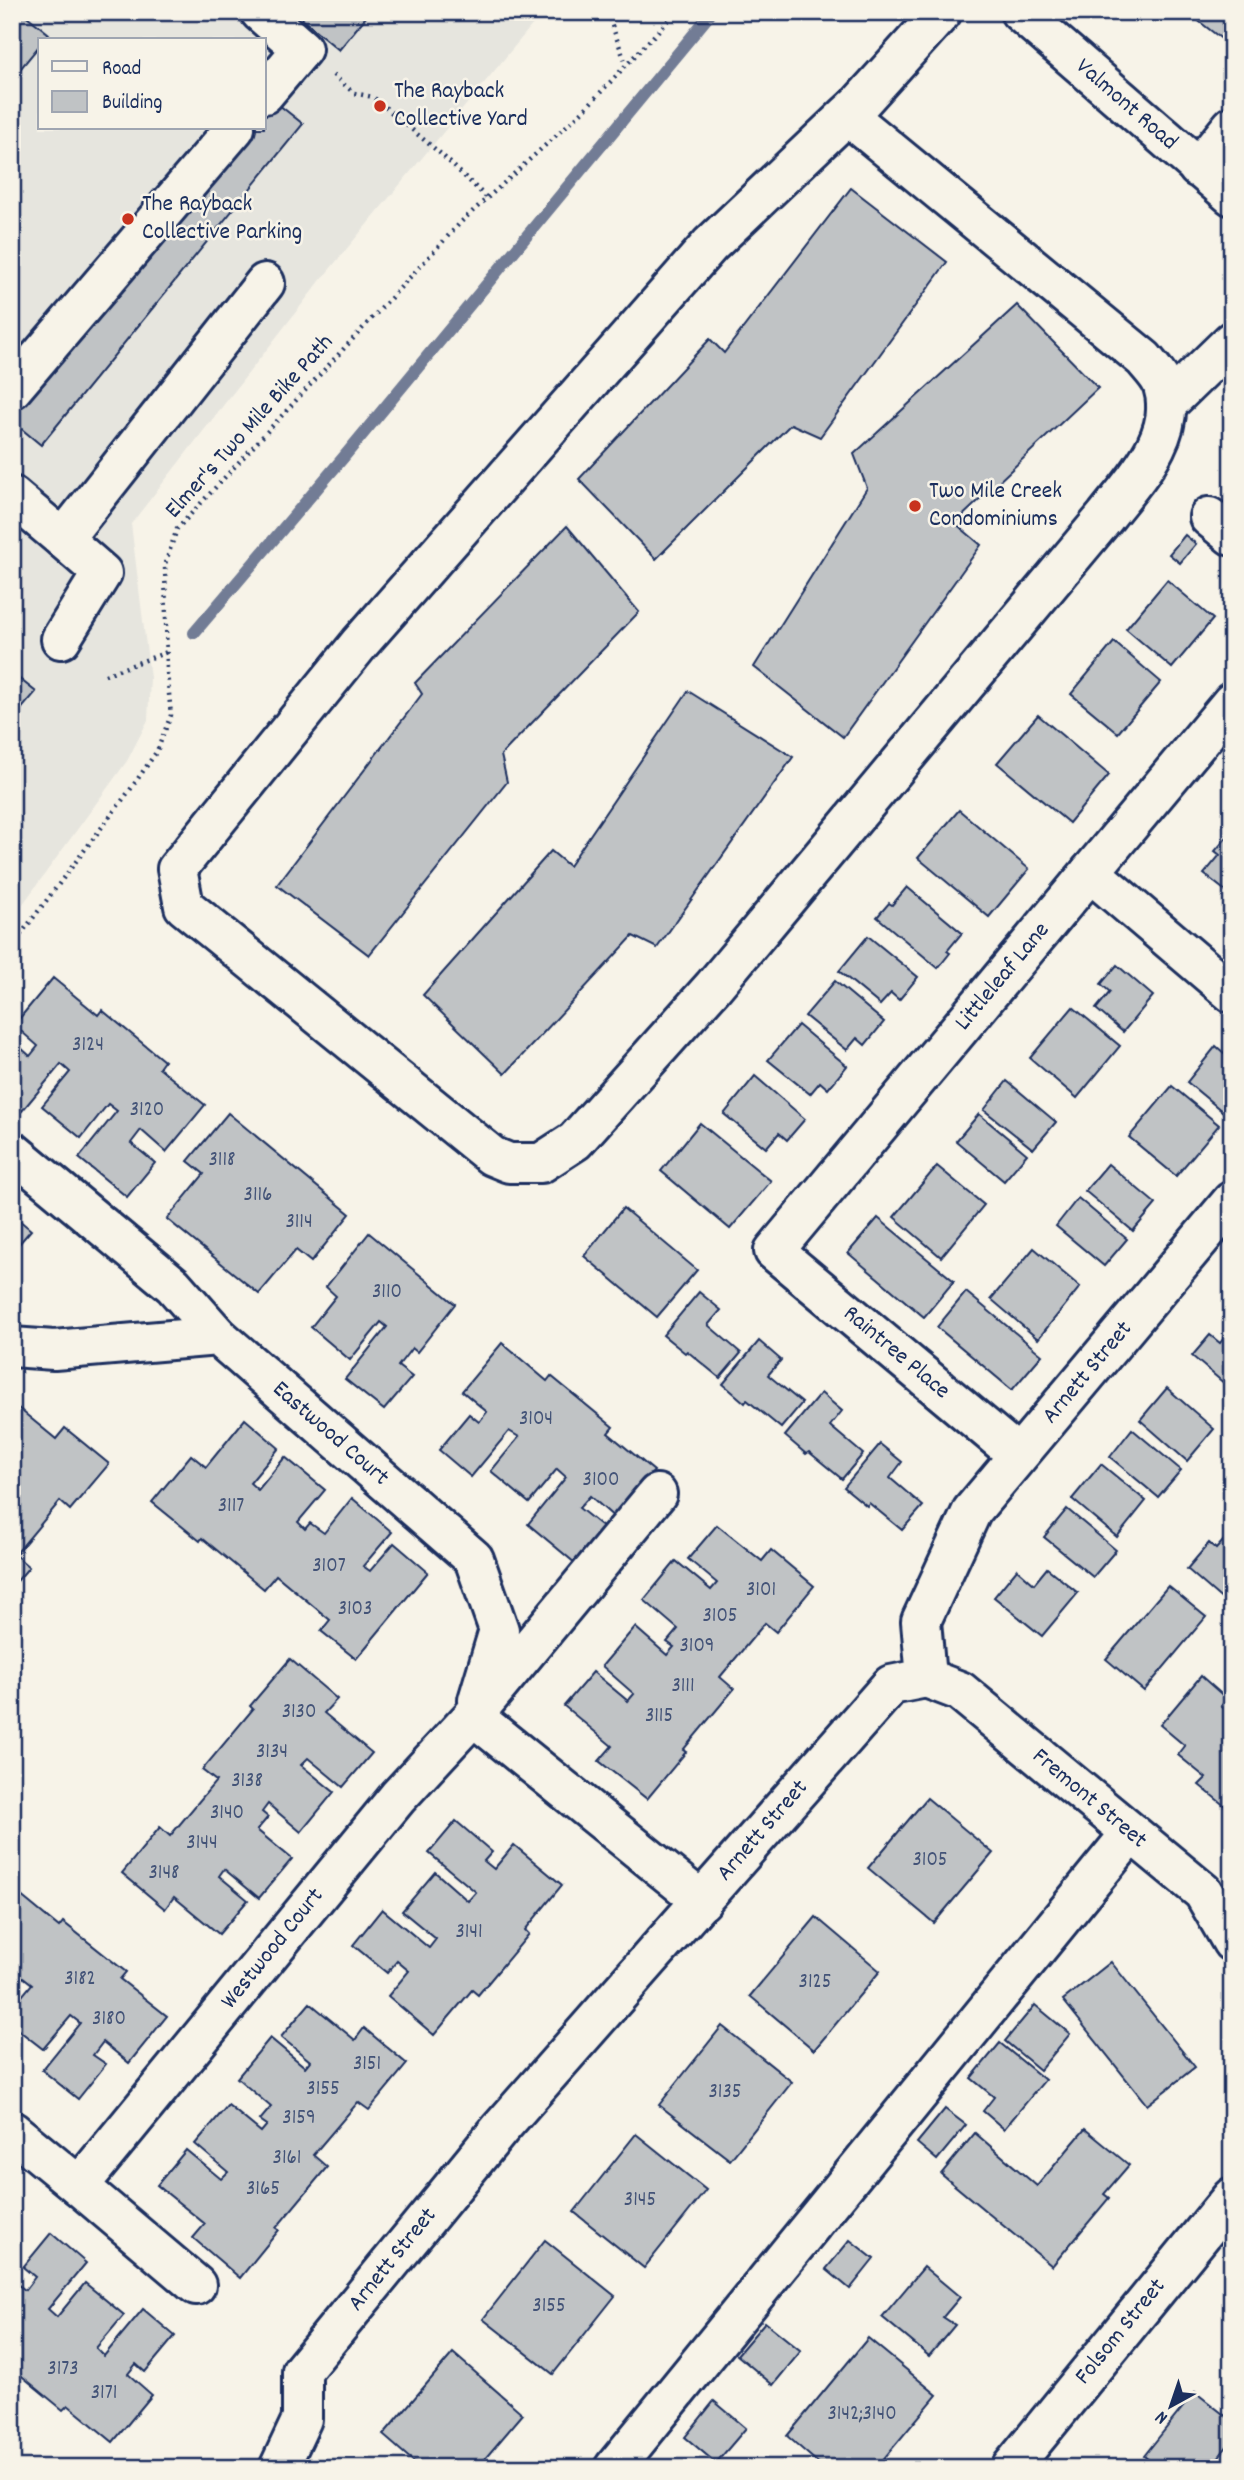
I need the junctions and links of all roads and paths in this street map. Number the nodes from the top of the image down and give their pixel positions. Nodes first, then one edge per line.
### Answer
1 (260, 12) edge
2 (611, 12) edge
3 (676, 12) edge
4 (942, 12) edge
5 (1020, 12) edge
6 (302, 49) junction
7 (626, 65) junction
8 (266, 92) edge
9 (847, 115) junction
10 (1232, 126) edge
11 (233, 130) edge
12 (1198, 168) junction
13 (1232, 196) edge
14 (486, 197) junction
15 (265, 283) dead end
16 (1232, 341) edge
17 (12, 389) edge
18 (1166, 405) junction
19 (12, 496) edge
20 (63, 539) junction
21 (61, 639) dead end
22 (167, 652) junction
23 (105, 675) dead end
24 (1232, 702) edge
25 (1090, 872) junction
26 (12, 946) edge
27 (1232, 993) edge
28 (12, 1151) edge
29 (1232, 1201) edge
30 (774, 1251) joint
31 (218, 1336) junction
32 (12, 1347) edge
33 (1018, 1455) junction
34 (657, 1494) dead end
35 (926, 1678) junction
36 (473, 1716) junction
37 (1131, 1833) junction
38 (702, 1901) junction
39 (1232, 1942) edge
40 (12, 2131) edge
41 (79, 2186) junction
42 (1232, 2197) edge
43 (196, 2285) dead end
44 (279, 2468) edge
45 (614, 2468) edge
46 (1011, 2468) edge

1 - 6 street
2 - 7 path
3 - 7 path, Elmer's Two Mile Bike Path
4 - 9 street
5 - 12 street, Valmont Road
6 - 8 street
6 - 14 path
7 - 14 path, Elmer's Two Mile Bike Path
9 - 18 street
9 - 18 street
10 - 12 street
11 - 17 street
12 - 13 street, Valmont Road
14 - 22 path, Elmer's Two Mile Bike Path
15 - 20 street
16 - 18 street
19 - 20 street
20 - 21 street
22 - 23 path
22 - 26 path, Elmer's Two Mile Bike Path
24 - 25 street, Littleleaf Lane
25 - 27 street
25 - 30 street, Littleleaf Lane
28 - 31 street, Eastwood Court
29 - 33 street, Arnett Street
30 - 33 street, Raintree Place
31 - 32 street
31 - 36 street, Eastwood Court
33 - 35 street, Arnett Street
34 - 36 street, Westwood Court
35 - 37 street, Fremont Street
35 - 38 street, Arnett Street
36 - 38 street
36 - 41 street, Westwood Court
37 - 39 street, Fremont Street
37 - 45 street
38 - 44 street, Arnett Street
40 - 41 street
41 - 43 street
42 - 46 street, Folsom Street

